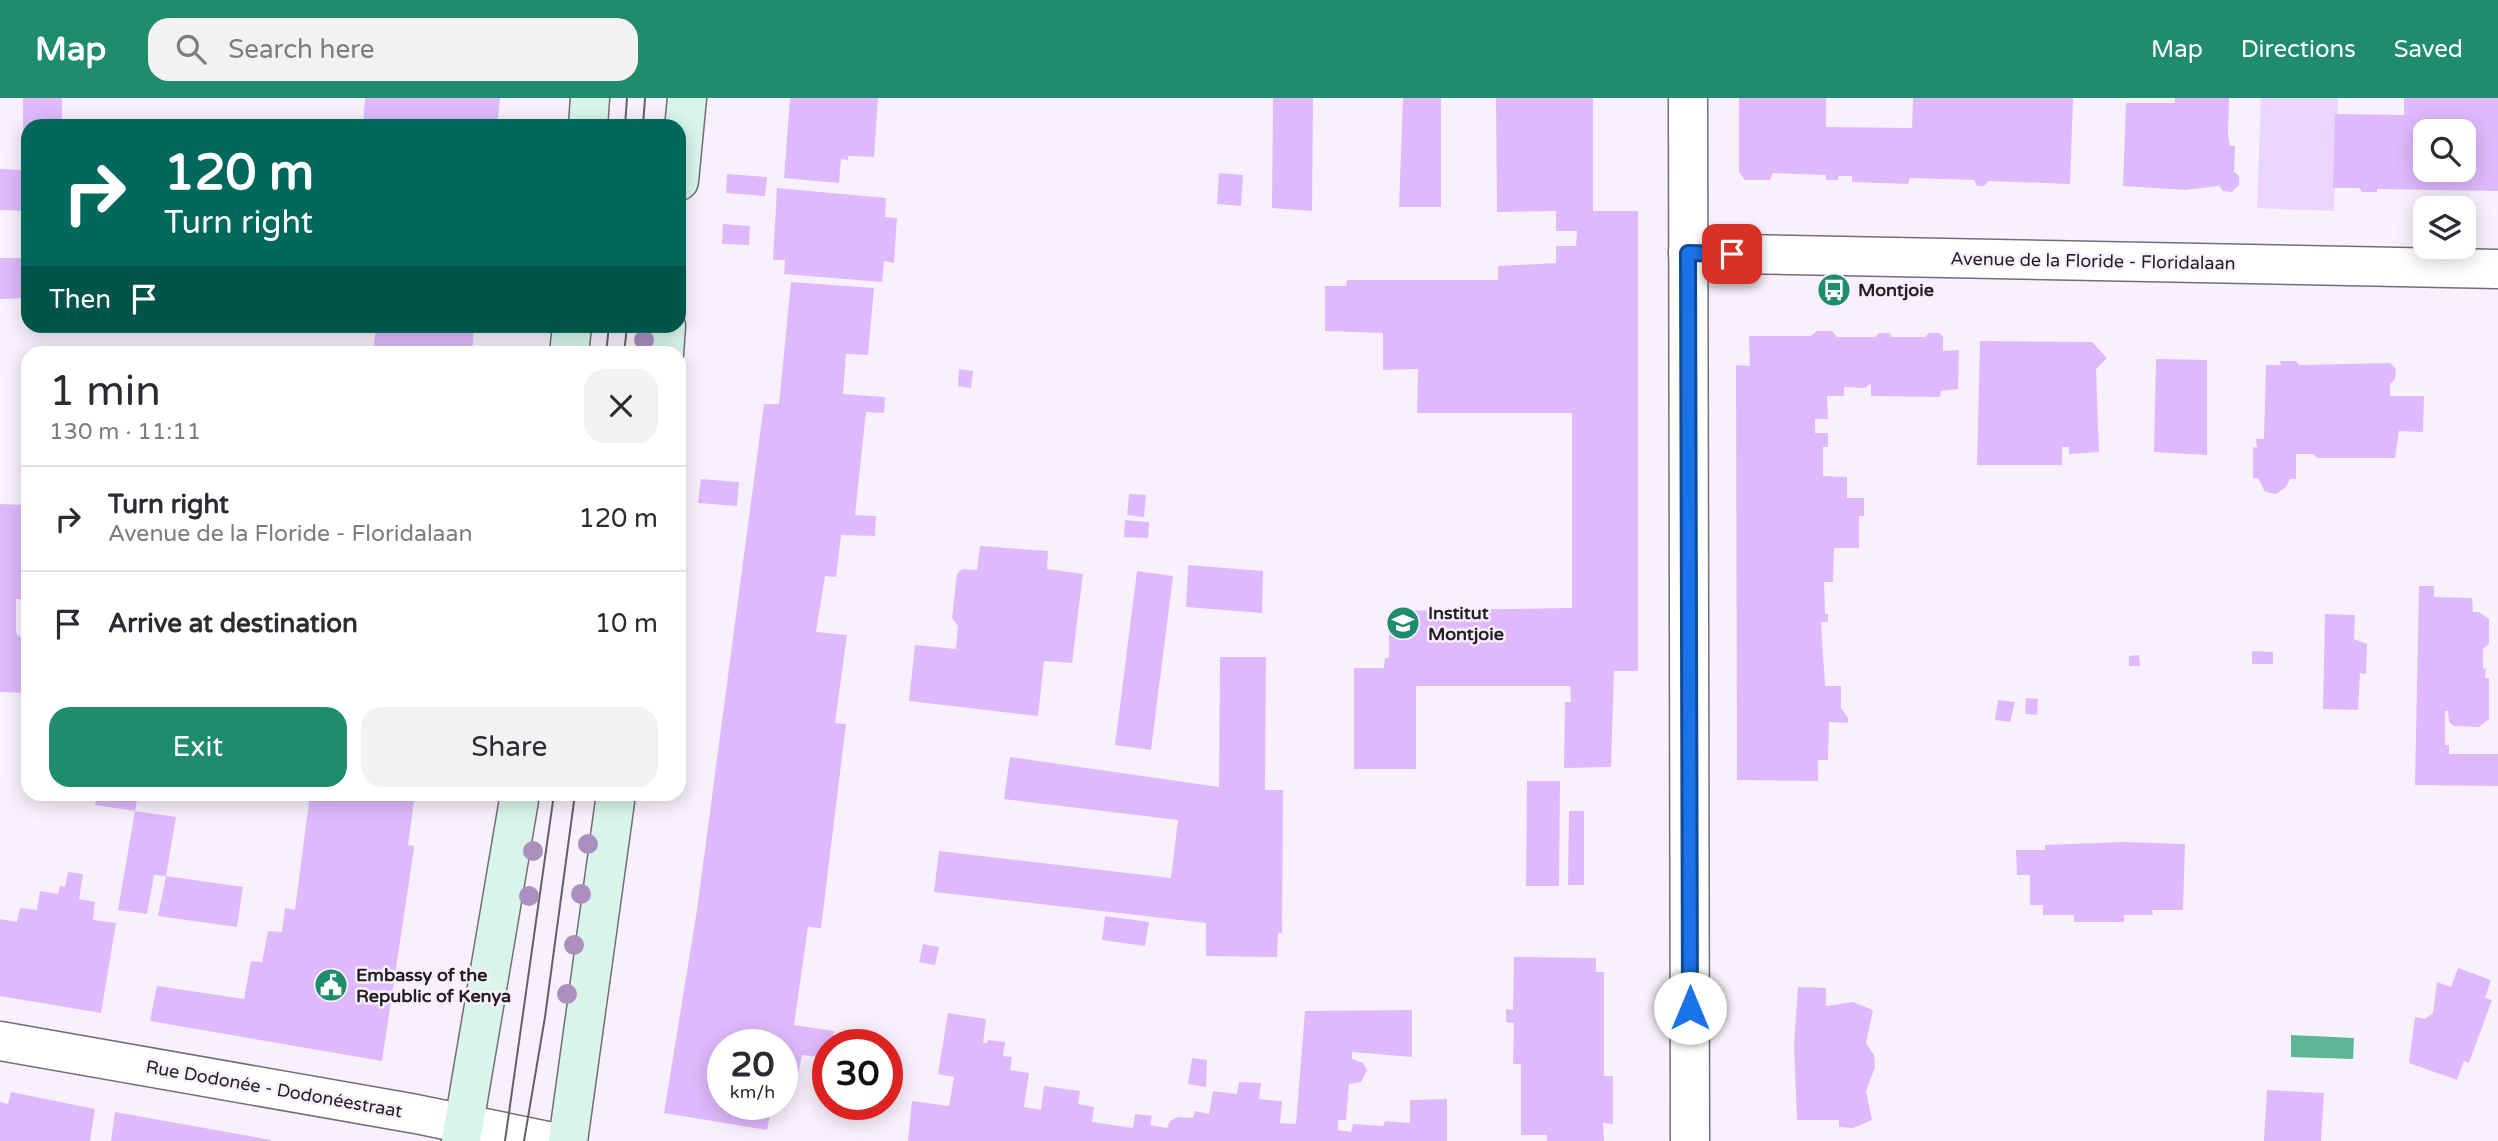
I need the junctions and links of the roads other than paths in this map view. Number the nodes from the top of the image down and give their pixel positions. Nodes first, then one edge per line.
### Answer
1 (590, 98) edge
2 (687, 98) edge
3 (1688, 98) edge
4 (588, 119) edge
5 (685, 119) edge
6 (1688, 253) junction
7 (2498, 269) edge
8 (519, 801) edge
9 (616, 801) edge
10 (0, 1041) edge
11 (463, 1132) edge
12 (548, 1141) edge
13 (568, 1141) edge
14 (1690, 1141) edge

1 - 4 main road
2 - 5 main road
3 - 6 street
6 - 7 street, Avenue de la Floride - Floridalaan
6 - 14 street
8 - 11 main road
9 - 13 main road
10 - 11 street, Rue Dodonée - Dodonéestraat
11 - 12 street, Rue Dodonée - Dodonéestraat

